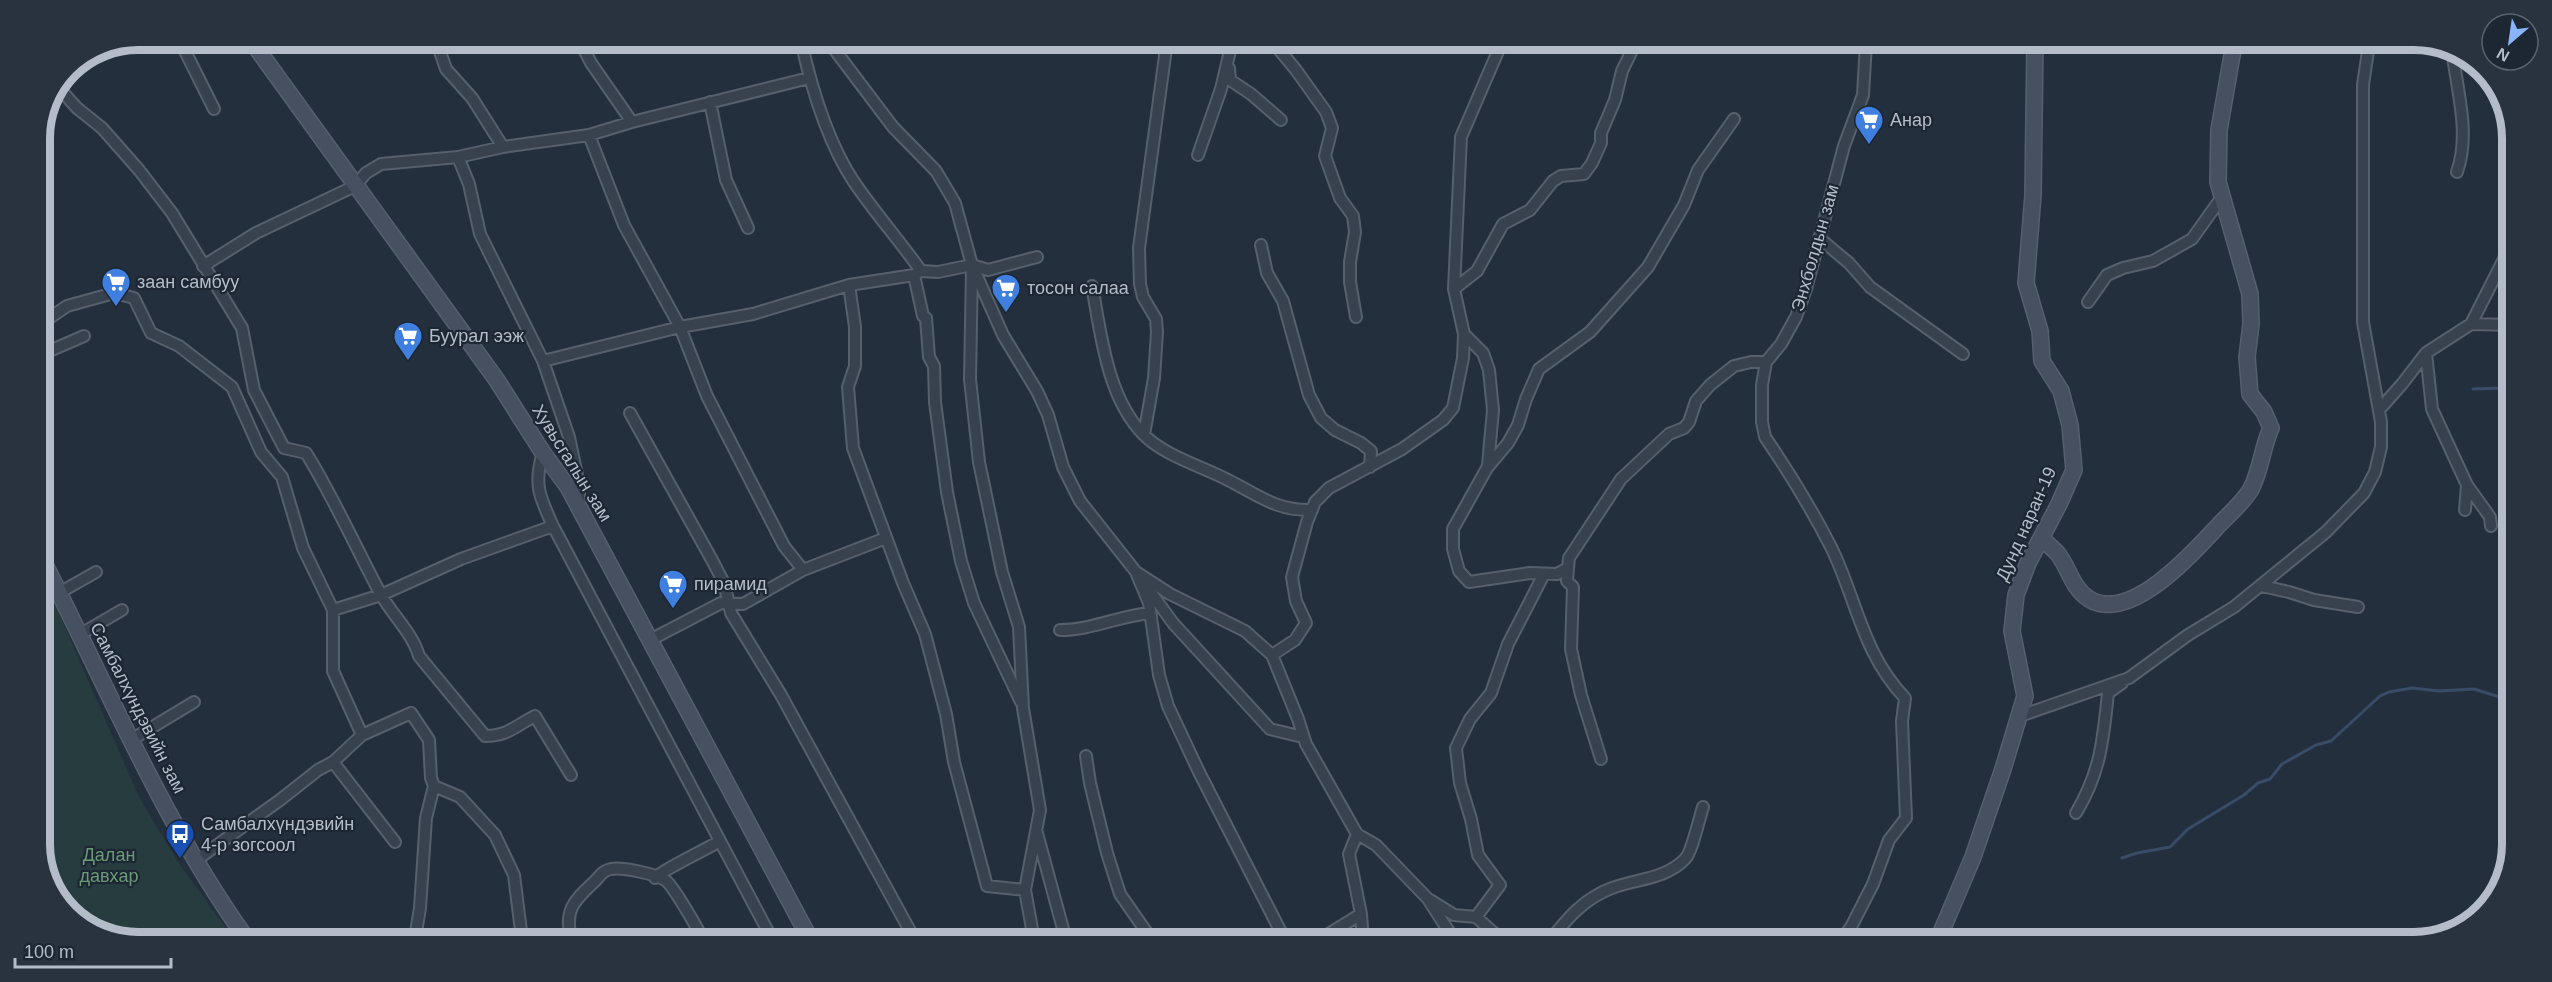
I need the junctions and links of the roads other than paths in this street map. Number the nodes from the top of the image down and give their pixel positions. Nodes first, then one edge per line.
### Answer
1 (184, 50) edge
2 (258, 50) edge
3 (439, 50) edge
4 (584, 50) edge
5 (803, 50) edge
6 (835, 50) edge
7 (1166, 50) edge
8 (1230, 50) edge
9 (1280, 50) edge
10 (1499, 50) edge
11 (1632, 50) edge
12 (1866, 50) edge
13 (2035, 50) edge
14 (2233, 50) edge
15 (2368, 50) edge
16 (2453, 59) edge
17 (1228, 62) junction
18 (809, 78) junction
19 (62, 92) edge
20 (710, 102) junction
21 (214, 109) dead end
22 (1734, 119) dead end
23 (1281, 120) dead end
24 (632, 122) junction
25 (589, 135) junction
26 (503, 147) junction
27 (1198, 155) dead end
28 (458, 157) junction
29 (2457, 172) dead end
30 (355, 186) junction
31 (2222, 197) junction
32 (748, 228) dead end
33 (1819, 238) junction
34 (1261, 245) dead end
35 (1037, 257) dead end
36 (2502, 263) edge
37 (972, 265) junction
38 (203, 266) junction
39 (918, 273) junction
40 (849, 285) junction
41 (1092, 286) dead end
42 (1454, 288) junction
43 (2088, 302) dead end
44 (1356, 317) dead end
45 (50, 318) edge
46 (2471, 324) junction
47 (2502, 324) edge
48 (680, 327) junction
49 (1464, 334) junction
50 (84, 336) dead end
51 (50, 351) edge
52 (2426, 353) junction
53 (1963, 354) dead end
54 (543, 361) junction
55 (1766, 362) junction
56 (2379, 410) junction
57 (630, 413) dead end
58 (1144, 435) junction
59 (543, 453) junction
60 (1370, 467) junction
61 (1487, 468) junction
62 (2467, 485) junction
63 (580, 509) junction
64 (1312, 510) junction
65 (2465, 510) dead end
66 (553, 526) junction
67 (2491, 526) dead end
68 (886, 538) junction
69 (2041, 538) junction
70 (1568, 568) junction
71 (803, 570) junction
72 (96, 572) dead end
73 (1136, 572) junction
74 (1544, 574) junction
75 (50, 575) edge
76 (2262, 586) junction
77 (59, 593) junction
78 (381, 595) junction
79 (729, 603) junction
80 (2358, 607) dead end
81 (122, 610) dead end
82 (333, 610) junction
83 (1150, 613) junction
84 (1060, 630) dead end
85 (79, 635) junction
86 (650, 640) junction
87 (1272, 655) junction
88 (2129, 678) junction
89 (194, 702) dead end
90 (1023, 708) junction
91 (2020, 716) junction
92 (362, 735) junction
93 (1303, 737) junction
94 (131, 740) junction
95 (1086, 756) dead end
96 (1601, 759) dead end
97 (333, 762) junction
98 (571, 775) dead end
99 (434, 786) junction
100 (1703, 807) dead end
101 (2076, 813) dead end
102 (1037, 833) junction
103 (1357, 834) junction
104 (720, 841) junction
105 (395, 842) dead end
106 (195, 861) junction
107 (655, 878) junction
108 (1025, 890) junction
109 (1428, 899) junction
110 (1361, 914) junction
111 (1476, 916) junction
112 (242, 932) edge
113 (416, 932) edge
114 (521, 932) edge
115 (569, 932) edge
116 (699, 932) edge
117 (768, 932) edge
118 (806, 932) edge
119 (911, 932) edge
120 (1033, 932) edge
121 (1064, 932) edge
122 (1146, 932) edge
123 (1282, 932) edge
124 (1331, 932) edge
125 (1363, 932) edge
126 (1449, 932) edge
127 (1493, 932) edge
128 (1558, 932) edge
129 (1847, 932) edge
130 (1941, 932) edge

1 - 21 street
2 - 30 street, Хувьсгалын зам
3 - 26 street
4 - 24 street
5 - 18 street
6 - 37 street
7 - 58 street
8 - 17 street
9 - 44 street
10 - 42 street
11 - 42 street
12 - 33 street, Энхболдын зам
13 - 69 street, Дунд наран-19
14 - 31 street
15 - 56 street
16 - 29 street
17 - 23 street
17 - 27 street
18 - 20 street
18 - 39 street
19 - 38 street
20 - 24 street
20 - 32 street
22 - 61 street
24 - 25 street
25 - 26 street
25 - 48 street
26 - 28 street
28 - 30 street
28 - 54 street
30 - 38 street
30 - 59 street, Хувьсгалын зам
31 - 43 street
31 - 69 street
33 - 53 street
33 - 55 street, Энхболдын зам
34 - 60 street
35 - 37 street
36 - 46 street
37 - 39 street
37 - 73 street
37 - 90 street
38 - 78 street
39 - 40 street
39 - 90 street
40 - 48 street
40 - 68 street
41 - 58 street
42 - 49 street
45 - 82 street
46 - 47 street
46 - 52 street
48 - 54 street
48 - 71 street
49 - 60 street
49 - 61 street
50 - 51 street
52 - 56 street
52 - 62 street
54 - 63 street
55 - 70 street
55 - 129 street, Энхболдын зам
56 - 76 street
57 - 79 street
58 - 64 street
59 - 63 street, Хувьсгалын зам
59 - 66 street
60 - 64 street
61 - 74 street
62 - 65 street
62 - 67 street
63 - 86 street, Хувьсгалын зам
64 - 87 street
66 - 78 street
66 - 104 street
68 - 71 street
68 - 108 street
69 - 91 street, Дунд наран-19
70 - 74 street
70 - 96 street
71 - 79 street
72 - 77 street
73 - 83 street
73 - 87 street
73 - 93 street
74 - 111 street
75 - 77 street, Самбалхүндэвийн зам
76 - 80 street
76 - 88 street
77 - 85 street, Самбалхүндэвийн зам
78 - 82 street
78 - 98 street
79 - 86 street
79 - 119 street
81 - 85 street
82 - 92 street
83 - 84 street
83 - 123 street
85 - 94 street, Самбалхүндэвийн зам
86 - 118 street, Хувьсгалын зам
87 - 93 street
88 - 91 street
88 - 101 street
89 - 94 street
90 - 102 street
91 - 130 street, Дунд наран-19
92 - 97 street
92 - 99 street
93 - 103 street
94 - 106 street, Самбалхүндэвийн зам
95 - 122 street
97 - 105 street
97 - 106 street
99 - 113 street
99 - 114 street
100 - 128 street
102 - 108 street
102 - 121 street
103 - 109 street
103 - 110 street
104 - 107 street
104 - 117 street
106 - 112 street, Самбалхүндэвийн зам
107 - 115 street
107 - 116 street
108 - 120 street
109 - 111 street
109 - 126 street
110 - 124 street
110 - 125 street
111 - 127 street

